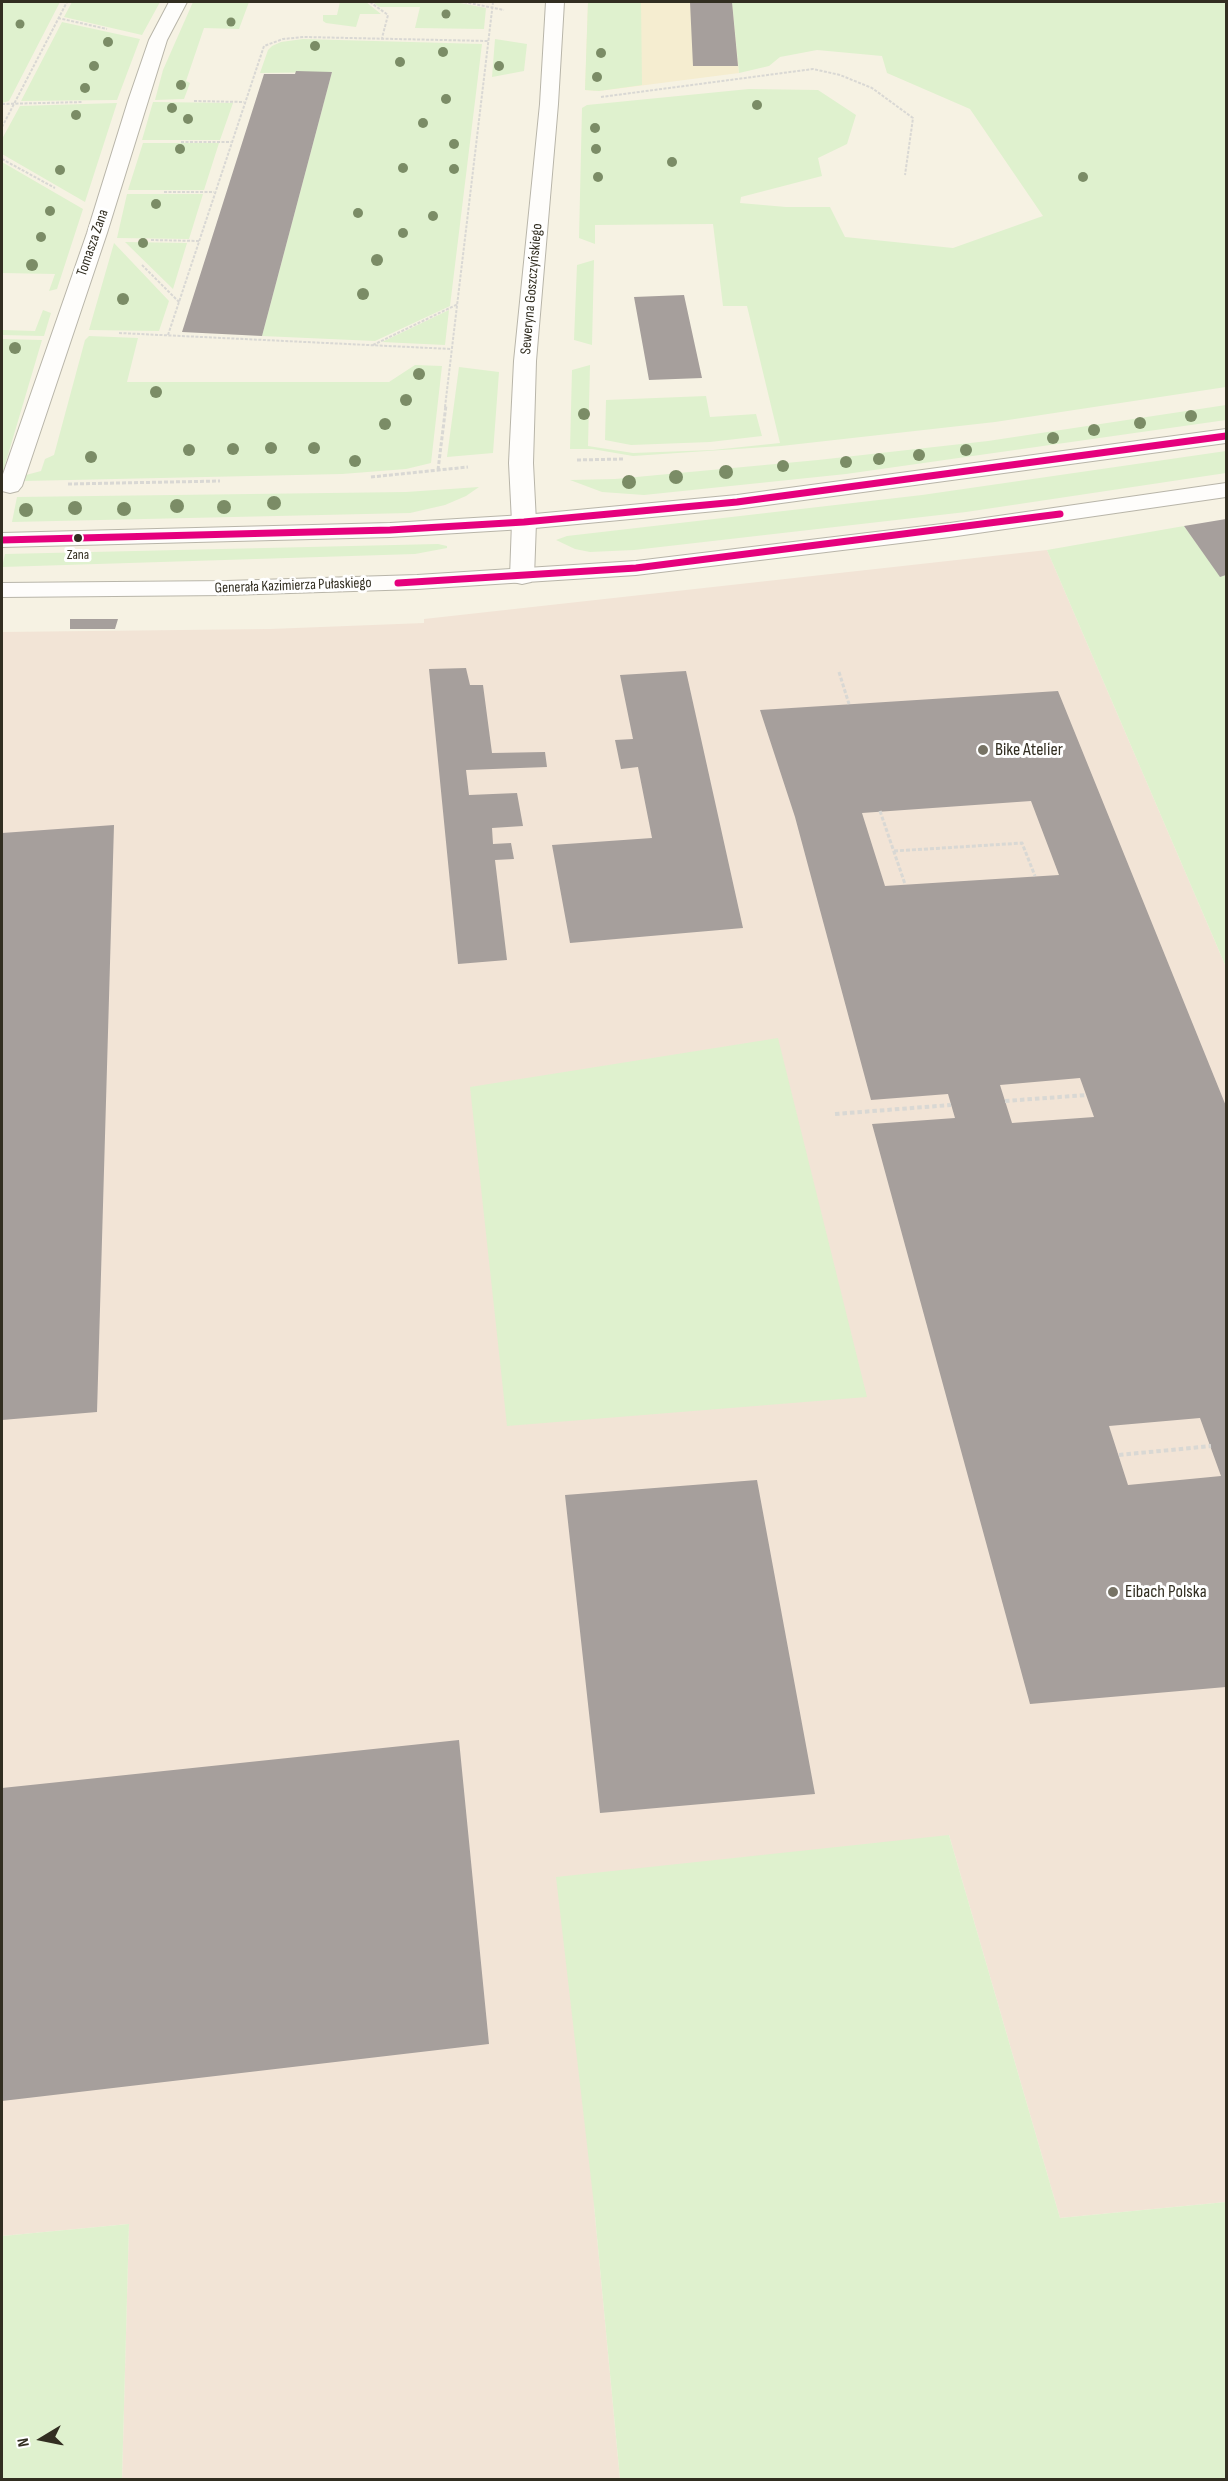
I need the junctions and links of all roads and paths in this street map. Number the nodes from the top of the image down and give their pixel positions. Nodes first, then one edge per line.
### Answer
1 (66, 2) edge
2 (178, 2) edge
3 (370, 2) edge
4 (464, 2) edge
5 (493, 2) edge
6 (555, 2) edge
7 (492, 8) junction
8 (512, 12) dead end
9 (382, 38) junction
10 (488, 41) junction
11 (194, 101) dead end
12 (88, 102) dead end
13 (244, 102) junction
14 (2, 104) edge
15 (13, 104) junction
16 (549, 104) junction
17 (2, 127) edge
18 (2, 159) edge
19 (905, 176) dead end
20 (103, 215) junction
21 (141, 240) dead end
22 (199, 241) junction
23 (458, 304) junction
24 (63, 330) junction
25 (168, 335) junction
26 (372, 345) junction
27 (451, 349) junction
28 (1227, 436) edge
29 (470, 467) dead end
30 (438, 470) junction
31 (369, 477) dead end
32 (231, 481) dead end
33 (10, 486) joint
34 (1227, 490) edge
35 (524, 522) junction
36 (2, 540) edge
37 (522, 577) junction
38 (2, 590) edge
39 (839, 672) dead end
40 (849, 704) dead end
41 (880, 811) dead end
42 (894, 851) junction
43 (1035, 876) dead end
44 (905, 884) dead end
45 (1087, 1095) dead end
46 (1005, 1101) dead end
47 (951, 1105) dead end
48 (835, 1114) dead end
49 (1211, 1446) dead end
50 (1119, 1455) dead end

1 - 15 path
2 - 20 street, Tomasza Zana
3 - 9 path
4 - 7 path
5 - 7 path
6 - 16 street, Seweryna Goszczyńskiego
7 - 8 path
7 - 10 path
9 - 10 path
9 - 13 path
10 - 23 path
11 - 13 path
12 - 15 path
13 - 22 path
14 - 15 path
15 - 17 path
16 - 19 path
16 - 35 street, Seweryna Goszczyńskiego
18 - 20 path
20 - 24 street, Tomasza Zana
21 - 22 path
22 - 25 path
23 - 26 path
23 - 27 path
24 - 25 path
24 - 33 street, Tomasza Zana
25 - 26 path
26 - 27 path
27 - 30 path
28 - 35 street
29 - 30 path
30 - 31 path
32 - 33 path
34 - 37 street, Generała Kazimierza Pułaskiego
35 - 36 street
35 - 37 street, Seweryna Goszczyńskiego
37 - 38 street, Generała Kazimierza Pułaskiego
39 - 40 path
41 - 42 path
42 - 43 path
42 - 44 path
45 - 46 path
47 - 48 path
49 - 50 path

